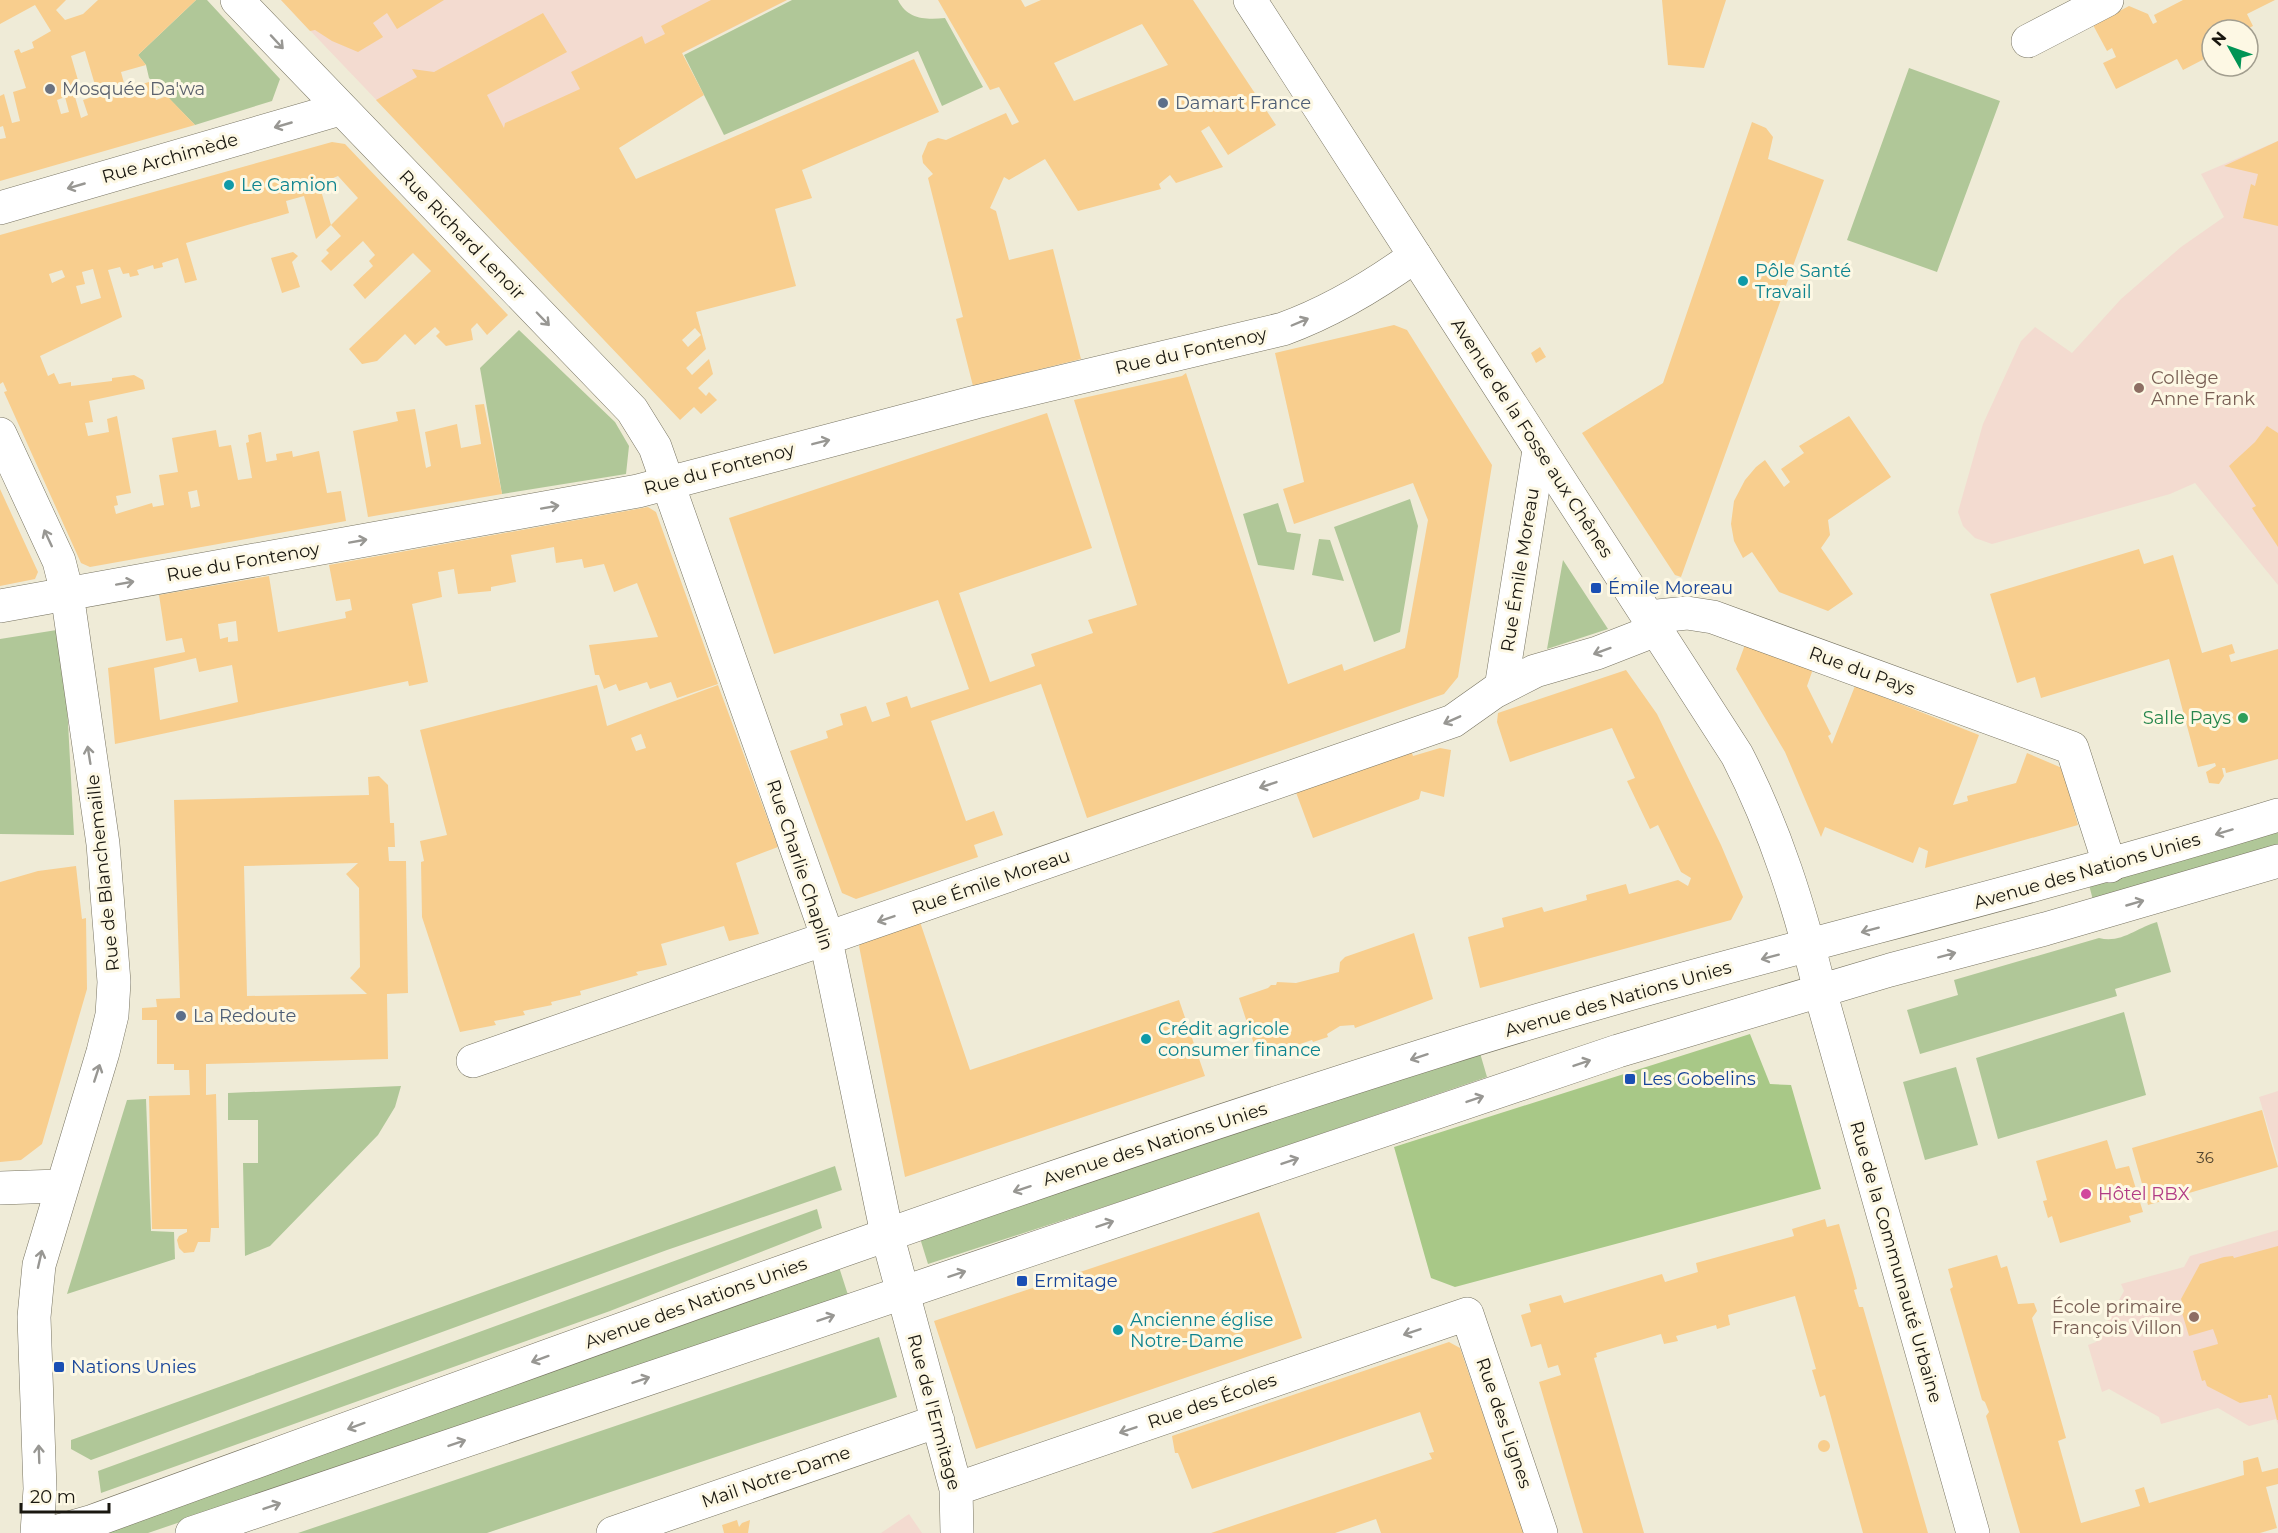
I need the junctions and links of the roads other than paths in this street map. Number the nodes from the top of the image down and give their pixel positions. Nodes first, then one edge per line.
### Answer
1 (237, 0) edge
2 (1250, 0) edge
3 (2107, 0) edge
4 (2028, 41) dead end
5 (339, 109) junction
6 (0, 208) edge
7 (1415, 256) junction
8 (0, 434) edge
9 (1539, 450) junction
10 (668, 484) junction
11 (67, 593) junction
12 (0, 606) edge
13 (1652, 624) junction
14 (1501, 688) junction
15 (2278, 815) edge
16 (2278, 861) edge
17 (2110, 866) junction
18 (827, 939) junction
19 (1809, 946) junction
20 (1820, 991) junction
21 (473, 1061) dead end
22 (60, 1186) junction
23 (0, 1188) edge
24 (887, 1234) junction
25 (901, 1292) junction
26 (1467, 1314) joint
27 (938, 1421) junction
28 (956, 1489) junction
29 (38, 1533) edge
30 (51, 1533) edge
31 (192, 1533) edge
32 (613, 1533) edge
33 (957, 1533) edge
34 (1541, 1533) edge
35 (1973, 1533) edge

1 -> 5 street, Rue Richard Lenoir
2 - 7 street, Avenue de la Fosse aux Chênes
3 - 4 street
5 -> 6 street, Rue Archimède
5 -> 10 street, Rue Richard Lenoir
7 - 9 street, Avenue de la Fosse aux Chênes
10 -> 7 street, Rue du Fontenoy
11 -> 8 street, Rue de Blanchemaille
9 - 13 street, Avenue de la Fosse aux Chênes
9 - 14 street, Rue Émile Moreau
11 -> 10 street, Rue du Fontenoy
10 - 18 street, Rue Charlie Chaplin
11 - 12 street, Rue du Fontenoy
22 -> 11 street, Rue de Blanchemaille
13 -> 14 street, Rue Émile Moreau
13 - 17 street, Rue du Pays
13 - 19 street, Avenue de la Fosse aux Chênes
14 -> 18 street, Rue Émile Moreau
15 -> 17 street, Avenue des Nations Unies
20 -> 16 street
17 -> 19 street, Avenue des Nations Unies
18 - 21 street, Rue Émile Moreau
18 - 24 street, Rue Charlie Chaplin
19 - 20 street, Avenue de la Fosse aux Chênes
19 -> 24 street, Avenue des Nations Unies
25 -> 20 street
20 - 35 street, Rue de la Communauté Urbaine
22 - 23 street
29 -> 22 street, Rue de Blanchemaille
24 - 25 street, Rue Charlie Chaplin
24 -> 30 street, Avenue des Nations Unies
25 - 27 street, Rue de l'Ermitage
31 -> 25 street
26 -> 28 street, Rue des Écoles
26 - 34 street, Rue des Lignes
27 - 28 street, Rue de l'Ermitage
27 - 32 street, Mail Notre-Dame
28 - 33 street, Rue de l'Ermitage

